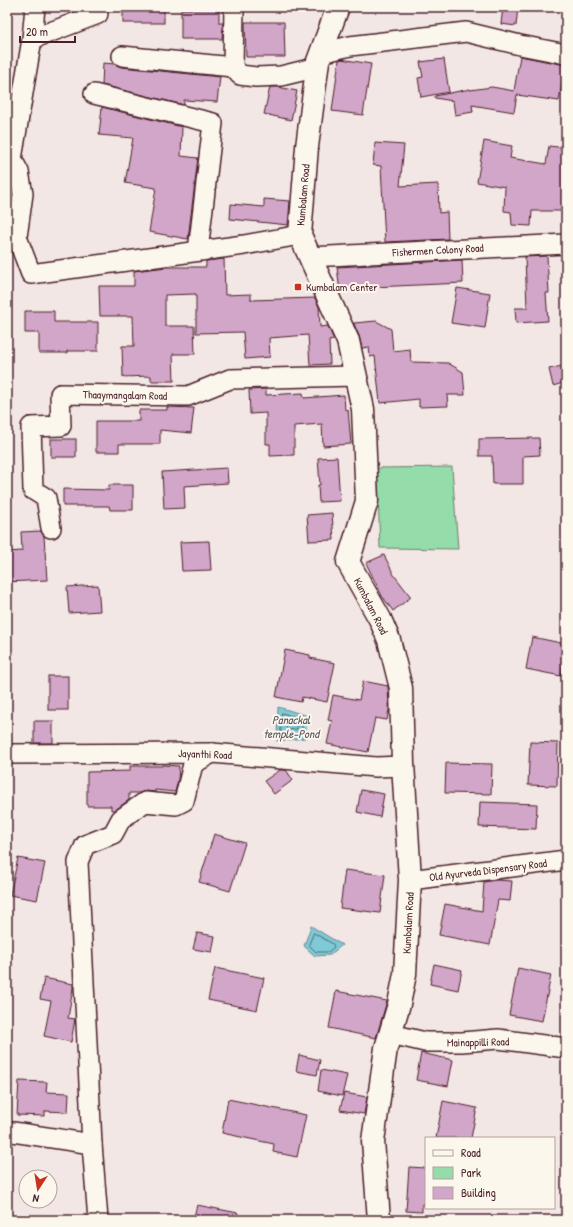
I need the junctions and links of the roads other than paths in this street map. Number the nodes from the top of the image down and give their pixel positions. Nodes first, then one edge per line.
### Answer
1 (35, 7) edge
2 (234, 7) edge
3 (338, 7) edge
4 (98, 14) dead end
5 (32, 39) junction
6 (566, 54) edge
7 (122, 56) dead end
8 (319, 60) junction
9 (233, 67) junction
10 (94, 94) dead end
11 (9, 159) edge
12 (300, 235) junction
13 (566, 244) edge
14 (198, 251) junction
15 (310, 256) junction
16 (356, 376) junction
17 (51, 528) dead end
18 (212, 753) junction
19 (7, 754) edge
20 (403, 766) junction
21 (566, 860) edge
22 (410, 880) junction
23 (390, 1034) junction
24 (566, 1048) edge
25 (7, 1132) edge
26 (92, 1144) junction
27 (98, 1220) edge
28 (379, 1220) edge

1 - 5 street
2 - 9 street
3 - 8 main road, Kumbalam Road
4 - 5 street
5 - 11 street
6 - 8 street
7 - 9 street
8 - 9 street
8 - 12 main road, Kumbalam Road
10 - 14 street
11 - 14 street
12 - 14 street
12 - 15 main road, Kumbalam Road
13 - 15 street, Fishermen Colony Road
15 - 16 main road, Kumbalam Road
16 - 17 street, Thaaymangalam Road
16 - 20 main road, Kumbalam Road
18 - 19 street, Jayanthi Road
18 - 20 street, Jayanthi Road
18 - 26 street
20 - 22 main road, Kumbalam Road
21 - 22 street, Old Ayurveda Dispensary Road
22 - 23 main road, Kumbalam Road
23 - 24 street, Mainappilli Road
23 - 28 main road, Kumbalam Road
25 - 26 street
26 - 27 street

